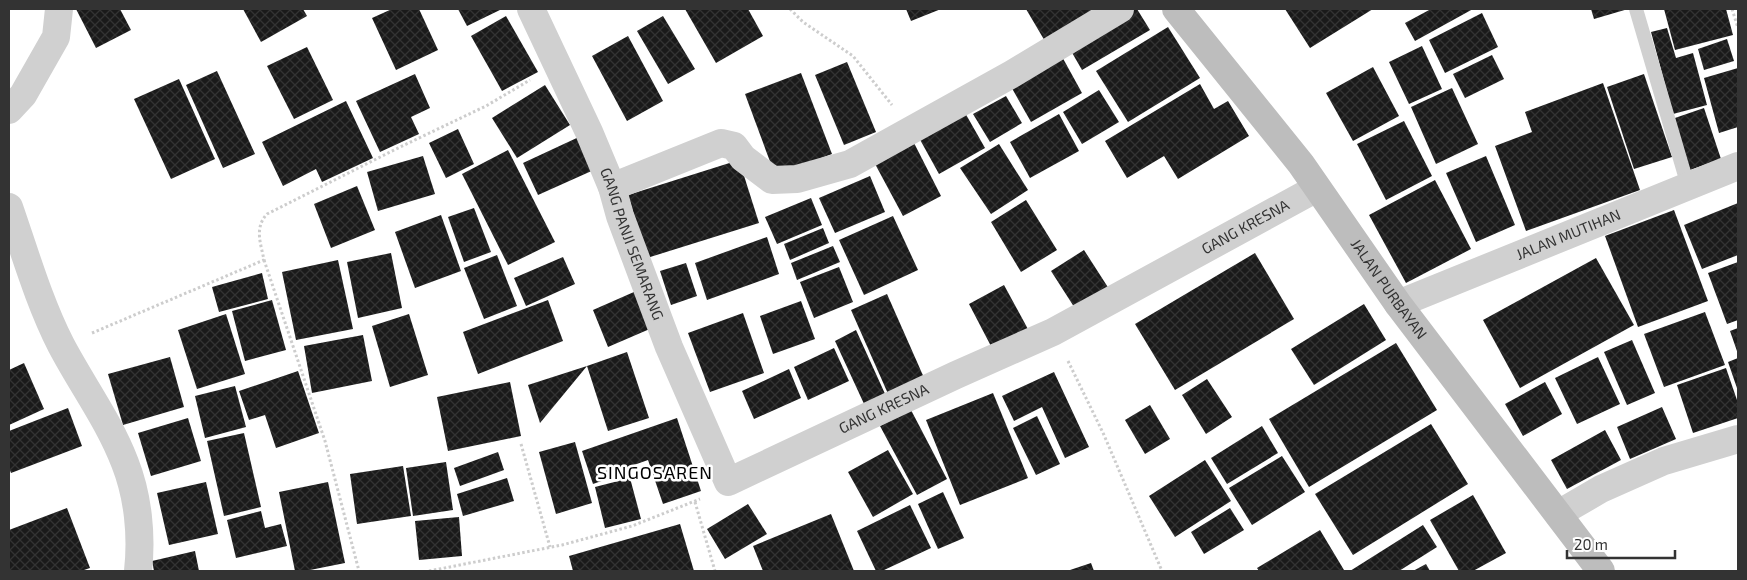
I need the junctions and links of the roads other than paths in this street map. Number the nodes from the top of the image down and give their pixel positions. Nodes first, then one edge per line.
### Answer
1 (59, 9) edge
2 (531, 9) edge
3 (1120, 9) edge
4 (1176, 9) edge
5 (1636, 9) edge
6 (9, 110) edge
7 (1738, 166) edge
8 (1688, 186) junction
9 (612, 187) junction
10 (1317, 188) junction
11 (9, 207) edge
12 (1398, 304) junction
13 (1738, 439) edge
14 (728, 482) joint
15 (1558, 514) junction
16 (138, 571) edge
17 (1601, 571) edge

1 - 6 street
2 - 9 street, GANG PANJI SEMARANG
3 - 9 street
4 - 10 street, JALAN PURBAYAN
5 - 8 lane
7 - 8 street, JALAN MUTIHAN
8 - 12 street, JALAN MUTIHAN
9 - 14 street, GANG PANJI SEMARANG
10 - 12 street, JALAN PURBAYAN
10 - 14 street, GANG KRESNA
11 - 16 street
12 - 15 street, JALAN PURBAYAN
13 - 15 street
15 - 17 street, JALAN PURBAYAN

